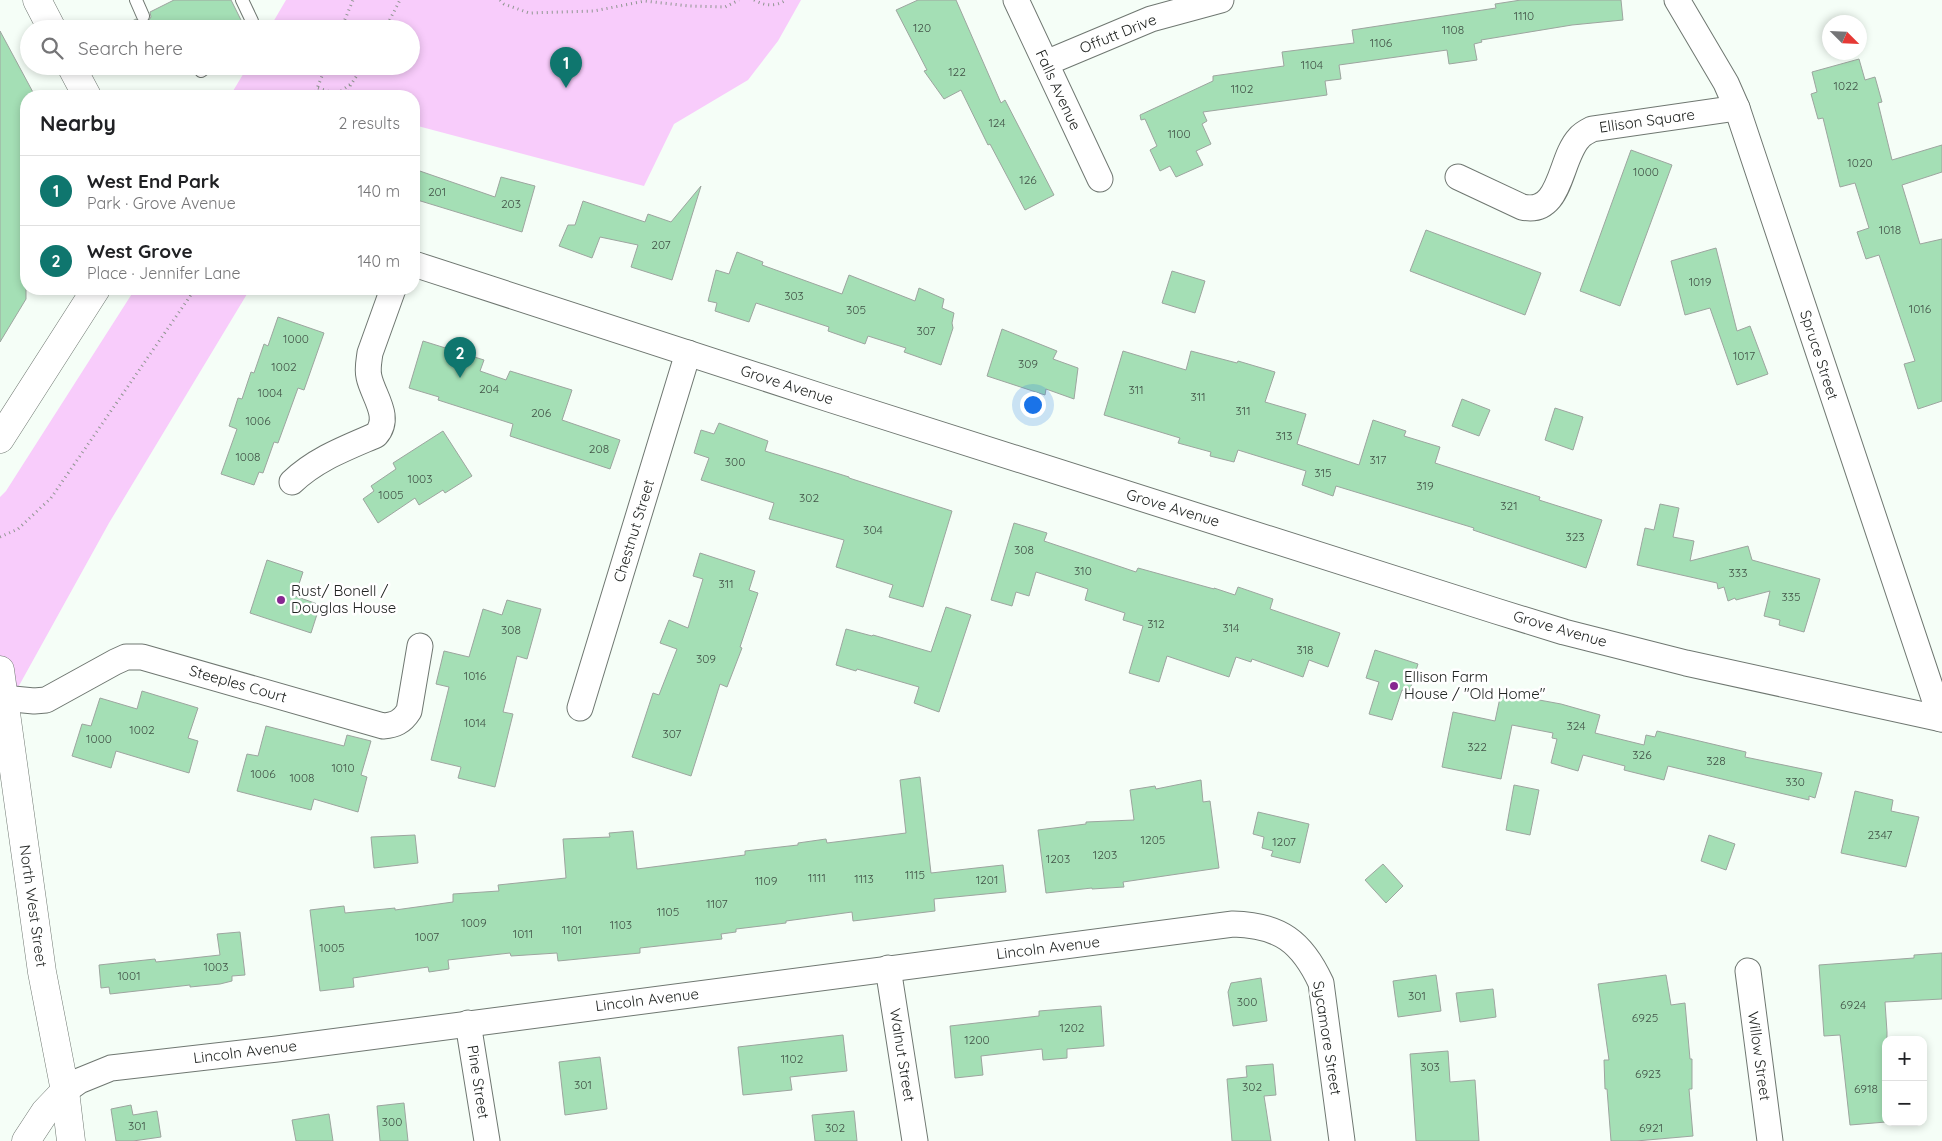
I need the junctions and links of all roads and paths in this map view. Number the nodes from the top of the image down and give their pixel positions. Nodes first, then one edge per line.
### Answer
1 (37, 0) edge
2 (136, 0) edge
3 (242, 0) edge
4 (353, 0) edge
5 (400, 0) edge
6 (500, 0) edge
7 (739, 0) edge
8 (754, 0) edge
9 (786, 0) edge
10 (1016, 0) edge
11 (1221, 0) edge
12 (1677, 0) edge
13 (143, 16) dead end
14 (47, 20) edge
15 (252, 20) edge
16 (345, 20) edge
17 (389, 20) edge
18 (1046, 63) junction
19 (76, 75) edge
20 (323, 75) edge
21 (357, 75) edge
22 (352, 83) junction
23 (318, 88) joint
24 (84, 90) edge
25 (324, 90) edge
26 (342, 90) edge
27 (350, 90) edge
28 (1737, 108) junction
29 (1458, 176) dead end
30 (1100, 179) dead end
31 (420, 266) edge
32 (92, 295) edge
33 (191, 295) edge
34 (391, 295) edge
35 (688, 353) junction
36 (0, 438) edge
37 (292, 482) dead end
38 (0, 536) edge
39 (420, 646) dead end
40 (0, 670) edge
41 (3, 698) junction
42 (580, 708) dead end
43 (1941, 719) edge
44 (1293, 942) joint
45 (888, 968) junction
46 (1748, 971) dead end
47 (468, 1023) junction
48 (65, 1091) junction
49 (26, 1141) edge
50 (71, 1141) edge
51 (486, 1141) edge
52 (915, 1141) edge
53 (1342, 1141) edge
54 (1770, 1141) edge

1 - 14 main road
2 - 13 lane
3 - 15 lane
4 - 16 path
5 - 17 path
6 - 7 path
8 - 9 path
10 - 18 street, Falls Avenue
11 - 18 street, Offutt Drive
12 - 28 street, Spruce Street
18 - 30 street, Falls Avenue
19 - 24 main road
20 - 23 path
21 - 22 path
22 - 26 path
22 - 27 path
23 - 25 path
28 - 29 street, Ellison Square
28 - 43 street, Spruce Street
31 - 35 street, Grove Avenue
32 - 36 main road
33 - 38 path
34 - 37 street
35 - 42 street, Chestnut Street
35 - 43 street, Grove Avenue
39 - 41 street, Steeples Court
40 - 41 main road, North West Street
41 - 48 main road, North West Street
44 - 45 street, Lincoln Avenue
44 - 53 street, Sycamore Street
45 - 47 street, Lincoln Avenue
45 - 52 street, Walnut Street
46 - 54 street, Willow Street
47 - 48 street, Lincoln Avenue
47 - 51 street, Pine Street
48 - 49 main road, Lincoln Avenue
48 - 50 main road, North West Street

